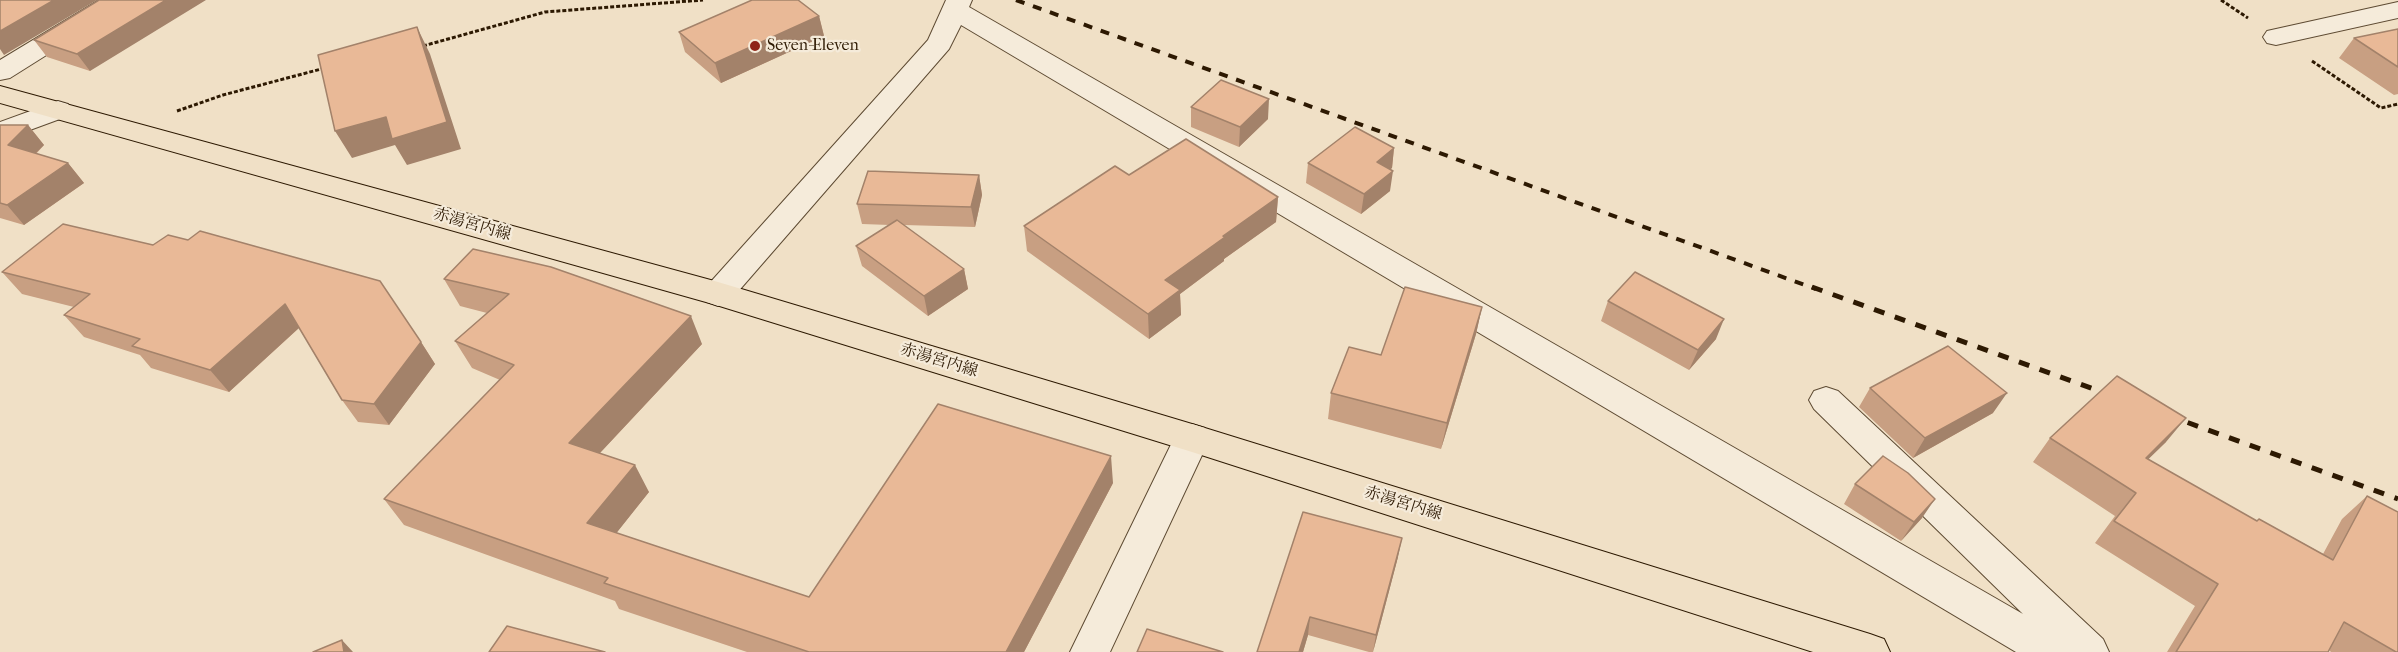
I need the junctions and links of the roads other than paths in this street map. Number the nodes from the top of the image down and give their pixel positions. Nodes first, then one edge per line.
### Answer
1 (117, 0) edge
2 (957, 5) edge
3 (2398, 10) edge
4 (2276, 37) dead end
5 (0, 72) edge
6 (0, 94) edge
7 (58, 110) junction
8 (0, 132) edge
9 (718, 294) junction
10 (1826, 400) dead end
11 (1192, 438) junction
12 (1090, 652) edge
13 (1870, 652) edge
14 (2052, 652) edge
15 (2089, 652) edge

1 - 5 street
2 - 9 street
2 - 14 street
3 - 4 street
6 - 7 main road, 赤湯宮内線
7 - 8 street
7 - 9 main road, 赤湯宮内線
9 - 11 main road, 赤湯宮内線
10 - 15 street
11 - 12 street
11 - 13 main road, 赤湯宮内線

